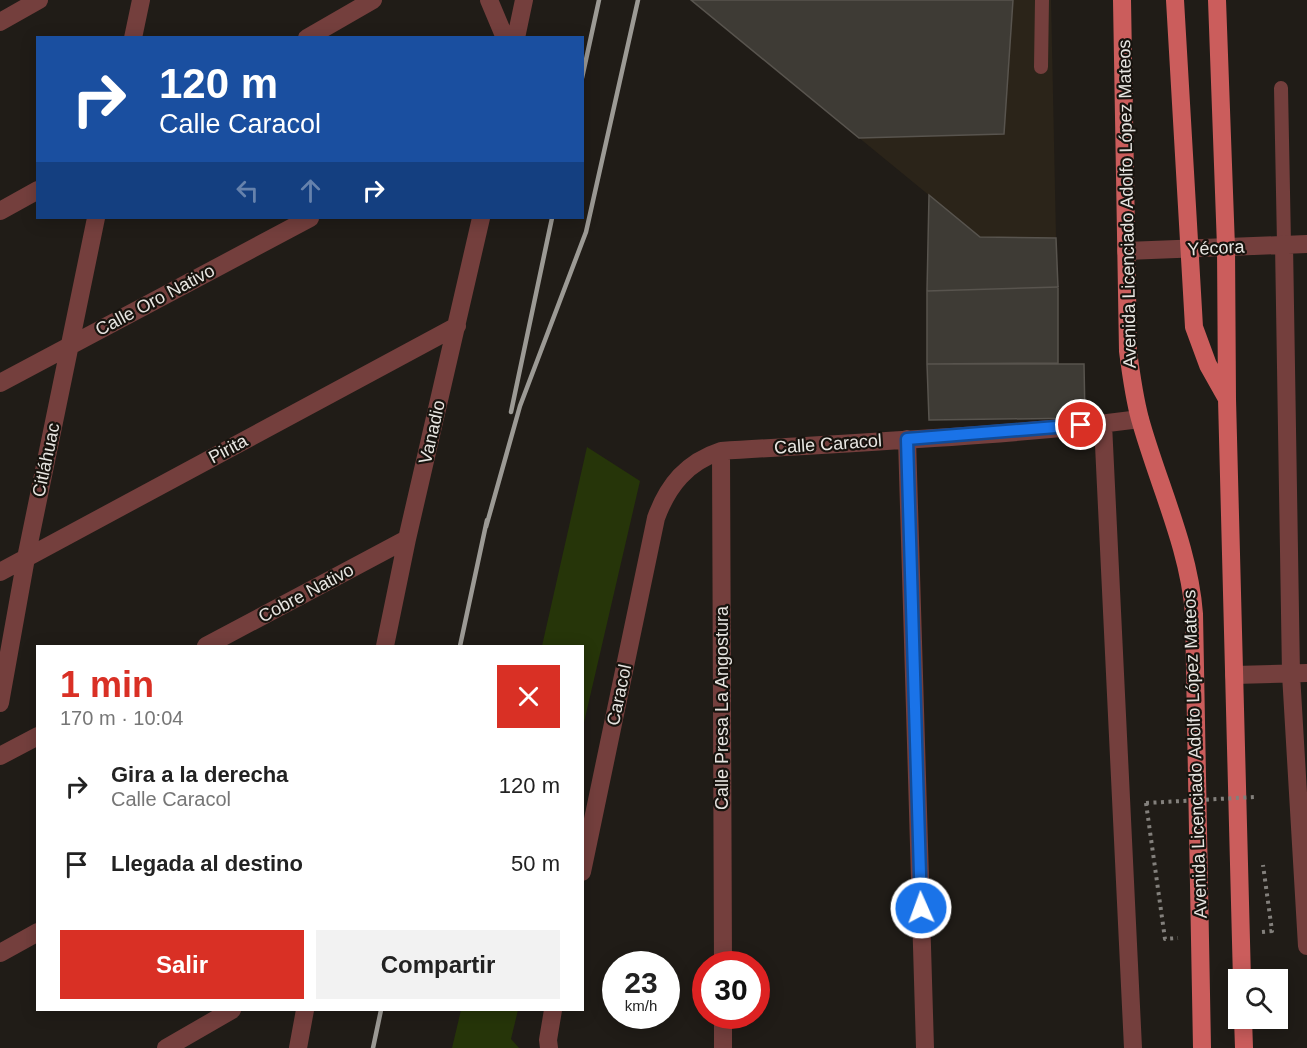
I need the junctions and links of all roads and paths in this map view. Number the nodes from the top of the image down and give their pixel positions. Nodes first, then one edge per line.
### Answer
1 (39, 0) edge
2 (141, 0) edge
3 (374, 0) edge
4 (489, 0) edge
5 (524, 0) edge
6 (1042, 0) edge
7 (1122, 0) edge
8 (1175, 0) edge
9 (1217, 0) edge
10 (0, 22) edge
11 (133, 36) edge
12 (311, 36) edge
13 (504, 36) edge
14 (516, 36) edge
15 (1041, 68) dead end
16 (1281, 88) dead end
17 (36, 191) edge
18 (0, 211) edge
19 (96, 219) edge
20 (308, 219) edge
21 (481, 219) edge
22 (1284, 244) junction
23 (1307, 244) edge
24 (1226, 247) junction
25 (1189, 250) junction
26 (1126, 251) junction
27 (457, 326) junction
28 (69, 346) junction
29 (0, 383) edge
30 (1227, 399) junction
31 (1140, 419) junction
32 (1103, 424) junction
33 (907, 439) junction
34 (722, 451) junction
35 (656, 518) joint
36 (407, 540) junction
37 (26, 558) junction
38 (0, 572) edge
39 (208, 645) edge
40 (385, 645) edge
41 (1299, 674) edge
42 (1234, 675) junction
43 (0, 703) edge
44 (36, 737) edge
45 (0, 756) edge
46 (1254, 797) dead end
47 (584, 862) edge
48 (36, 933) edge
49 (1165, 939) dead end
50 (1307, 946) edge
51 (723, 951) edge
52 (0, 953) edge
53 (1242, 969) edge
54 (230, 1011) edge
55 (305, 1011) edge
56 (552, 1018) edge
57 (723, 1029) edge
58 (1243, 1029) edge
59 (166, 1048) edge
60 (298, 1048) edge
61 (549, 1048) edge
62 (723, 1048) edge
63 (925, 1048) edge
64 (1133, 1048) edge
65 (1202, 1048) edge
66 (1244, 1048) edge

1 - 10 street
2 - 11 street
3 - 12 street
4 - 13 street
5 - 14 street
6 - 15 lane
7 - 26 main road, Avenida Licenciado Adolfo López Mateos
8 - 25 main road
9 - 24 main road
16 - 22 lane
17 - 18 street
19 - 28 street, Citláhuac
20 - 28 street, Calle Oro Nativo
21 - 27 street, Vanadio
22 - 23 street, Yécora
22 - 24 street, Yécora
22 - 41 street
24 - 25 street, Yécora
24 - 30 main road
25 - 26 street, Yécora
25 - 30 main road
26 - 31 main road, Avenida Licenciado Adolfo López Mateos
27 - 36 street, Vanadio
27 - 37 street, Pirita
28 - 29 street, Calle Oro Nativo
28 - 37 street, Citláhuac
30 - 42 main road
31 - 32 street, Calle Caracol
31 - 65 main road, Avenida Licenciado Adolfo López Mateos
32 - 33 street, Calle Caracol
32 - 64 street
33 - 34 street, Calle Caracol
33 - 63 street
34 - 35 street, Calle Caracol
34 - 51 street, Calle Presa La Angostura
35 - 47 street, Caracol
36 - 39 street, Cobre Nativo
36 - 40 street, Vanadio
37 - 38 street, Pirita
37 - 43 street, Citláhuac
41 - 42 street
41 - 50 street
42 - 53 main road
44 - 45 street
46 - 49 path, bridge
48 - 52 street
54 - 59 street
55 - 60 street
56 - 61 street
57 - 62 street
58 - 66 main road

